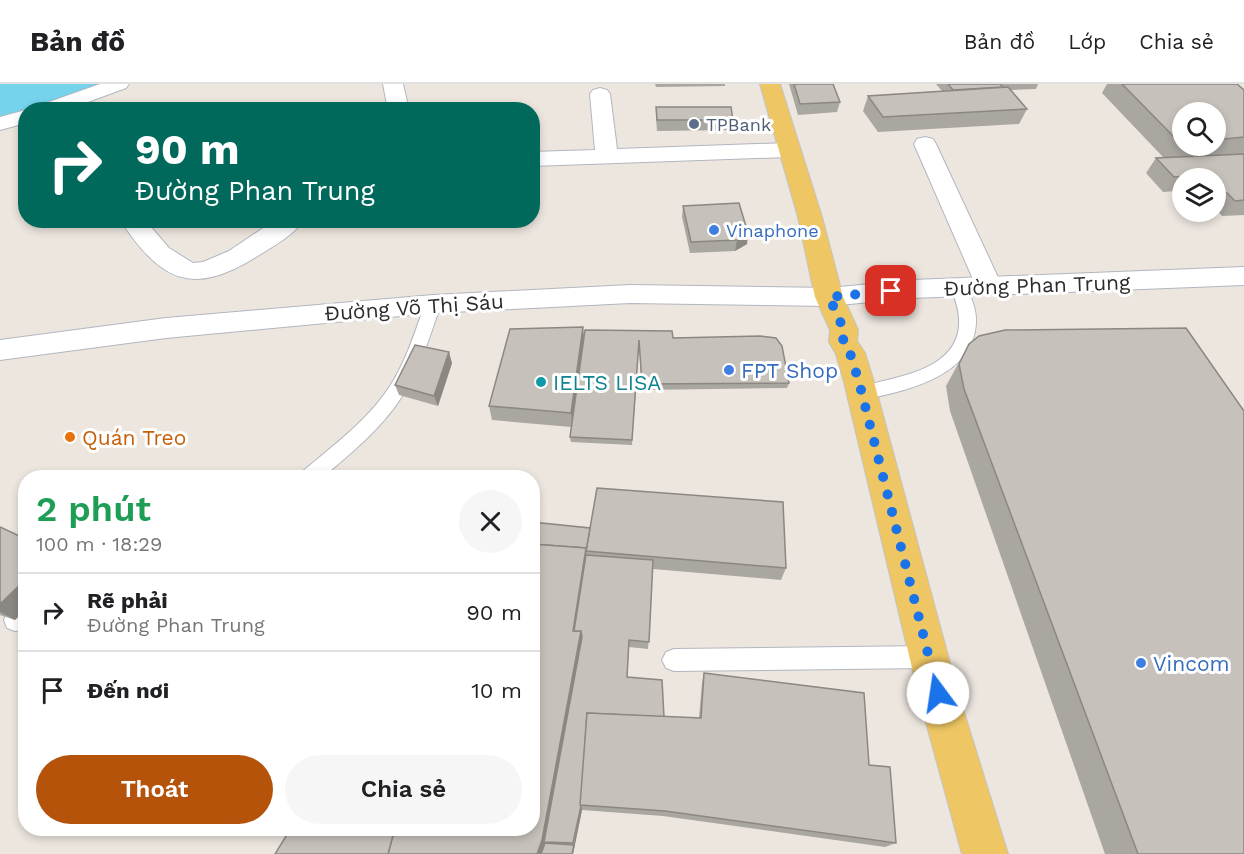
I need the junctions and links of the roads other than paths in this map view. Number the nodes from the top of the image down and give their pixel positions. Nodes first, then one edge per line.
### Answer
1 (119, 84) edge
2 (393, 84) edge
3 (770, 84) edge
4 (600, 94) dead end
5 (68, 102) edge
6 (397, 102) edge
7 (18, 118) edge
8 (0, 124) edge
9 (925, 144) dead end
10 (788, 150) junction
11 (607, 155) junction
12 (540, 159) edge
13 (139, 228) edge
14 (280, 228) edge
15 (1244, 276) edge
16 (989, 286) junction
17 (959, 287) junction
18 (829, 297) junction
19 (433, 304) junction
20 (0, 350) edge
21 (862, 393) junction
22 (318, 470) edge
23 (929, 657) junction
24 (674, 660) dead end
25 (985, 854) edge

1 - 5 main road
2 - 6 main road
3 - 10 main road
4 - 11 main road
7 - 8 main road
9 - 16 main road
10 - 11 main road
10 - 18 main road
11 - 12 main road
13 - 14 main road
15 - 16 main road, Đường Phan Trung
16 - 17 main road, Đường Phan Trung
17 - 18 main road, Đường Phan Trung
17 - 21 lane
18 - 19 main road, Đường Võ Thị Sáu
18 - 21 main road
19 - 20 main road, Đường Võ Thị Sáu
19 - 22 lane
21 - 23 main road
23 - 24 lane
23 - 25 main road

